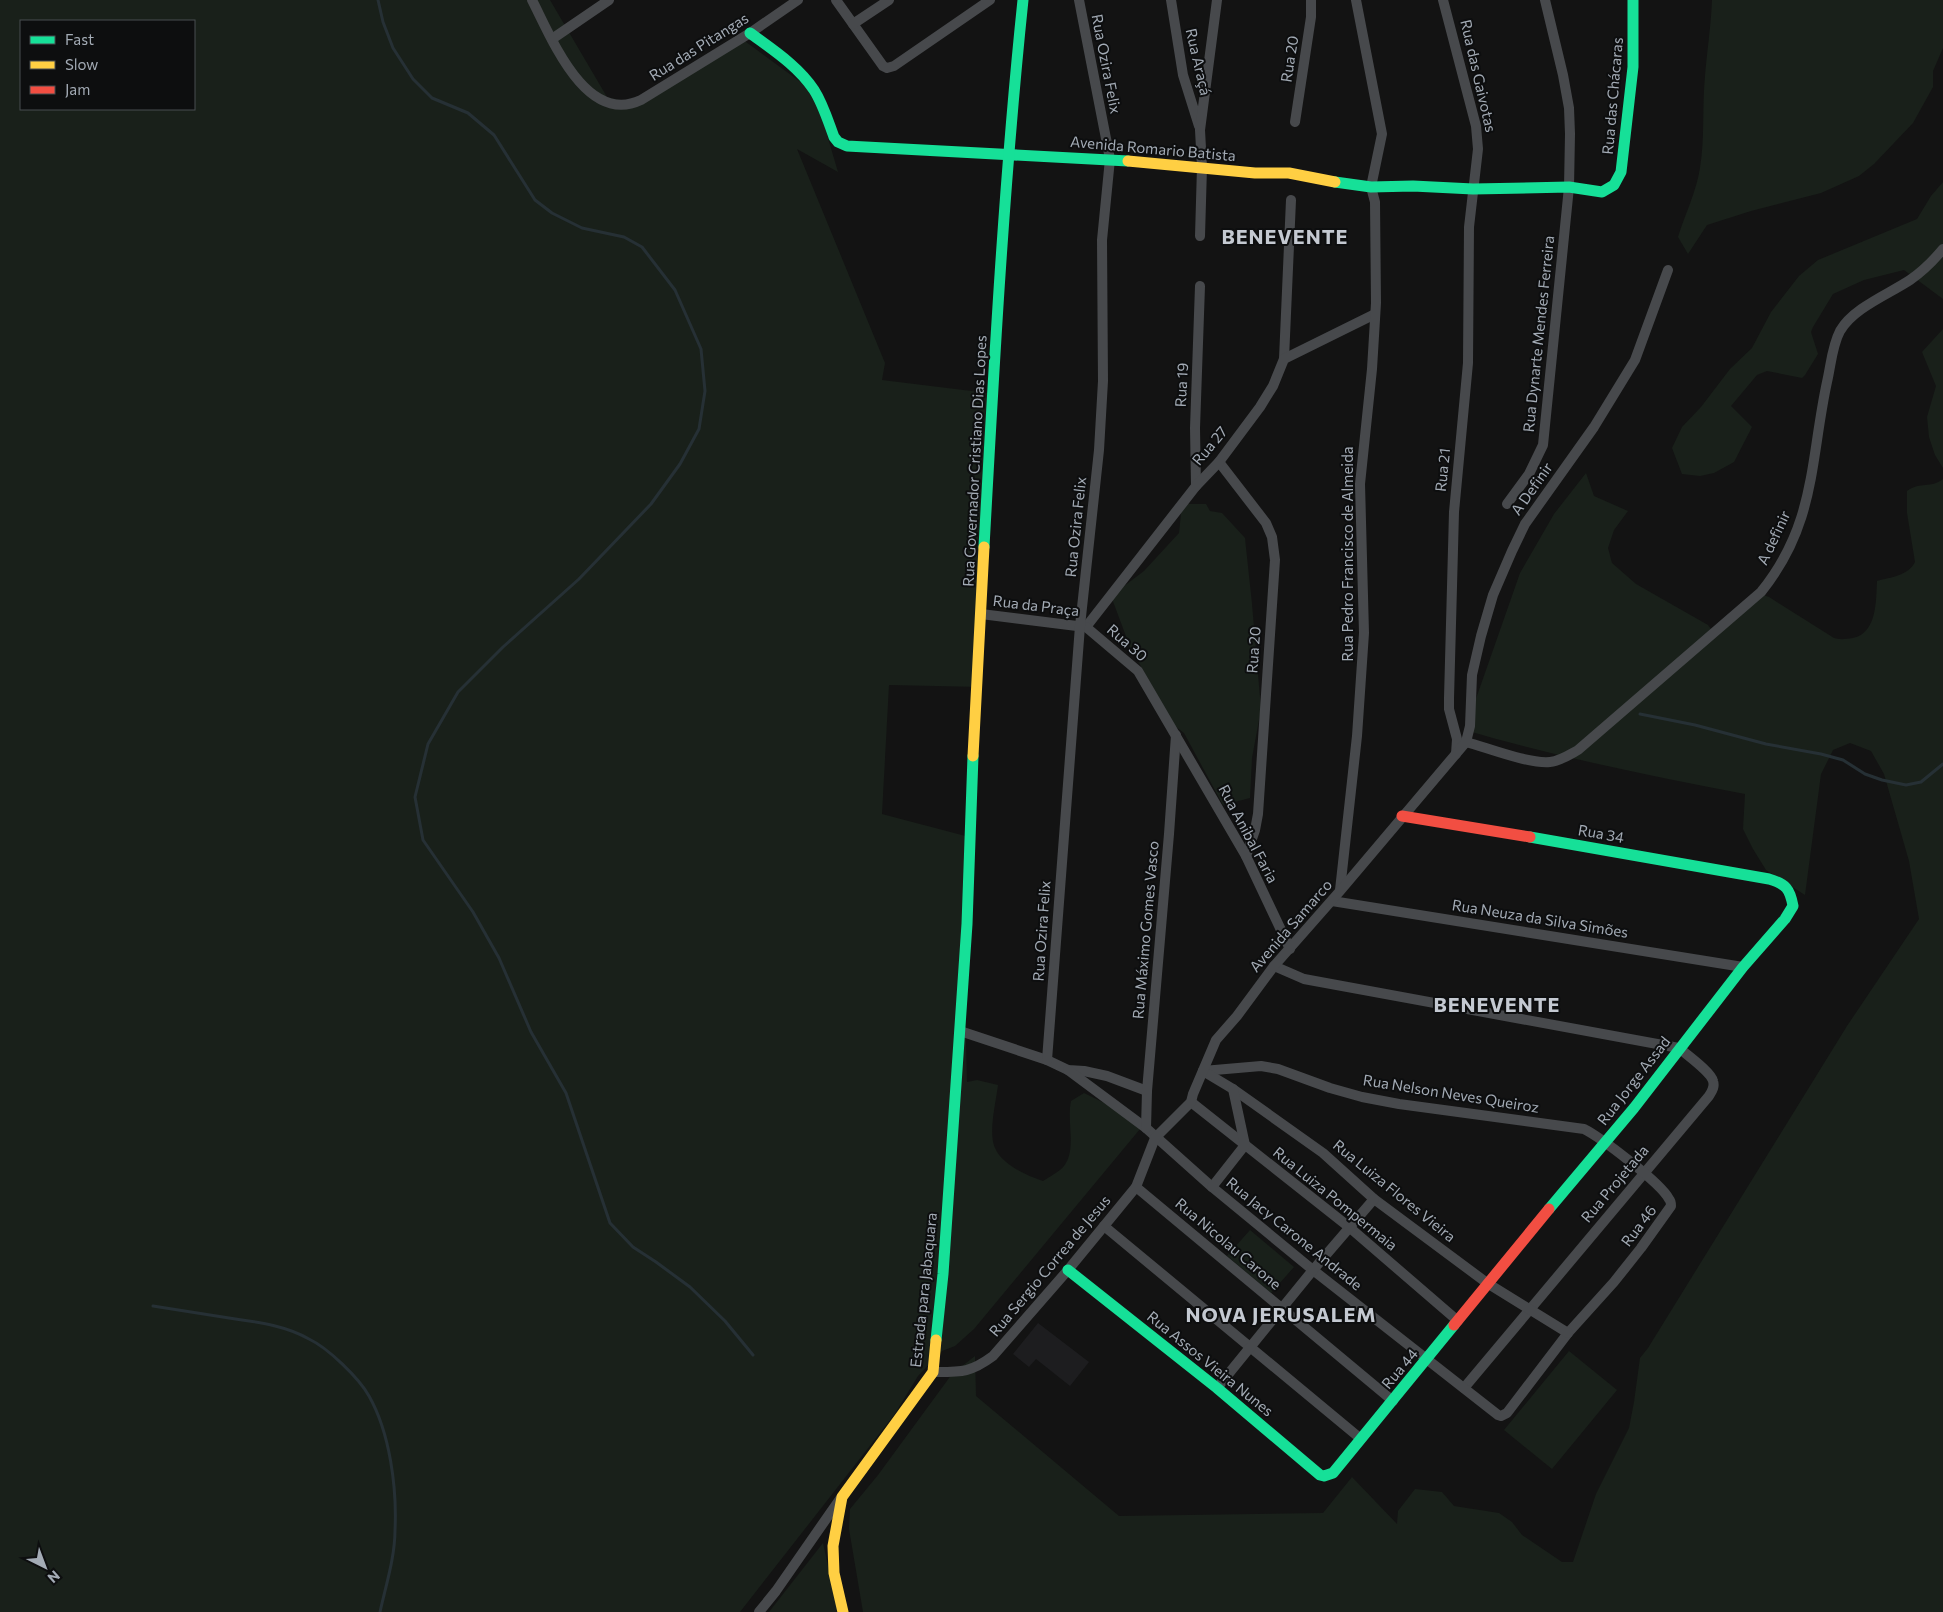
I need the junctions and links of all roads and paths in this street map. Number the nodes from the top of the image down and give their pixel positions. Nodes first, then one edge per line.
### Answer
1 (532, 0) edge
2 (608, 0) edge
3 (798, 0) edge
4 (836, 0) edge
5 (889, 0) edge
6 (990, 0) edge
7 (1023, 0) edge
8 (1079, 0) edge
9 (1171, 0) edge
10 (1217, 0) edge
11 (1311, 0) edge
12 (1356, 0) edge
13 (1443, 0) edge
14 (1544, 0) edge
15 (1633, 0) edge
16 (853, 24) junction
17 (750, 33) junction
18 (552, 39) junction
19 (1295, 122) dead end
20 (1200, 130) junction
21 (1008, 154) junction
22 (1110, 158) junction
23 (1202, 168) junction
24 (1371, 187) junction
25 (1569, 187) junction
26 (1473, 189) junction
27 (1608, 190) joint
28 (1291, 200) dead end
29 (1200, 236) dead end
30 (1943, 249) edge
31 (1668, 270) dead end
32 (1200, 286) dead end
33 (1375, 314) junction
34 (1284, 359) junction
35 (1219, 462) junction
36 (1196, 486) junction
37 (1507, 504) dead end
38 (981, 614) junction
39 (1083, 627) junction
40 (1176, 735) junction
41 (1466, 742) junction
42 (1456, 754) junction
43 (1402, 816) junction
44 (1246, 856) junction
45 (1340, 891) junction
46 (1791, 893) joint
47 (1332, 901) junction
48 (967, 924) joint
49 (1290, 949) junction
50 (1274, 966) junction
51 (1743, 967) junction
52 (960, 1031) junction
53 (1679, 1048) junction
54 (1046, 1060) junction
55 (1068, 1070) junction
56 (1203, 1071) junction
57 (1233, 1089) junction
58 (1147, 1092) junction
59 (1191, 1102) junction
60 (1146, 1128) junction
61 (1155, 1138) junction
62 (1606, 1142) junction
63 (1245, 1144) junction
64 (1644, 1173) junction
65 (1136, 1187) junction
66 (1212, 1187) junction
67 (1374, 1198) junction
68 (1104, 1226) junction
69 (1349, 1228) junction
70 (1068, 1270) junction
71 (1313, 1270) junction
72 (1487, 1283) junction
73 (1282, 1308) junction
74 (1530, 1309) junction
75 (1458, 1321) junction
76 (1568, 1333) junction
77 (1249, 1346) junction
78 (1428, 1359) junction
79 (933, 1372) junction
80 (1217, 1388) junction
81 (1464, 1388) junction
82 (1393, 1401) junction
83 (1361, 1439) junction
84 (1333, 1473) joint
85 (842, 1497) junction
86 (759, 1612) edge
87 (843, 1612) edge

1 - 18 street
2 - 18 street
3 - 17 street, Rua das Pitangas
4 - 16 street
5 - 16 street
6 - 16 street
7 - 21 street, Rua Governador Cristiano Dias Lopes
8 - 22 street, Rua Ozira Felix
9 - 20 street, Rua Araçá
10 - 20 street
11 - 19 street, Rua 20
12 - 24 street
13 - 26 street, Rua das Gaivotas
14 - 25 street, Rua Dynarte Mendes Ferreira
15 - 27 street, Rua das Chácaras
17 - 18 street, Rua das Pitangas
17 - 21 street, Avenida Romario Batista
20 - 23 street
21 - 22 street, Avenida Romario Batista
21 - 38 street, Rua Governador Cristiano Dias Lopes
22 - 23 street, Avenida Romario Batista
22 - 39 street, Rua Ozira Felix
23 - 24 street, Avenida Romario Batista
23 - 29 street
24 - 26 street, Avenida Romario Batista
24 - 33 street, Rua Pedro Francisco de Almeida
25 - 26 street, Avenida Romario Batista
25 - 27 street, Avenida Romario Batista
25 - 37 street, Rua Dynarte Mendes Ferreira
26 - 42 street, Rua 21
28 - 34 street, Rua 27
30 - 41 street, A definir
31 - 41 street, A Definir
32 - 36 street, Rua 19
33 - 34 street
33 - 45 street, Rua Pedro Francisco de Almeida
34 - 35 street, Rua 27
35 - 36 street, Rua 27
35 - 44 street, Rua 20
36 - 39 street, Rua 27
38 - 39 street, Rua da Praça
38 - 48 street, Rua Governador Cristiano Dias Lopes
39 - 40 street, Rua 30
39 - 54 street, Rua Ozira Felix
40 - 44 street, Rua Anibal Faria
40 - 58 street, Rua Máximo Gomes Vasco
41 - 42 street, Avenida Samarco
42 - 43 street, Avenida Samarco
43 - 45 street, Avenida Samarco
43 - 46 street, Rua 34
44 - 49 street, Rua Anibal Faria
45 - 47 street, Avenida Samarco
46 - 51 street, Rua Jorge Assad
47 - 49 street, Avenida Samarco
47 - 51 street, Rua Neuza da Silva Simões
48 - 52 street, Estrada para Jabaquara
49 - 50 street, Avenida Samarco
50 - 53 street
50 - 56 street, Avenida Samarco
51 - 53 street, Rua Jorge Assad
52 - 54 street
52 - 79 street, Estrada para Jabaquara
53 - 62 street, Rua Jorge Assad
53 - 64 street, Rua Projetada
54 - 55 street
55 - 58 street
55 - 60 street
56 - 57 street, Rua Luiza Flores Vieira
56 - 59 street, Avenida Samarco
56 - 62 street, Rua Nelson Neves Queiroz
57 - 63 street
57 - 67 street, Rua Luiza Flores Vieira
58 - 60 street, Rua Máximo Gomes Vasco
59 - 61 street, Avenida Samarco
59 - 63 street, Rua Luiza Pompermaia
60 - 61 street, Rua Jacy Carone Andrade
61 - 65 street, Rua Sergio Correa de Jesus
61 - 66 street, Rua Jacy Carone Andrade
62 - 64 street, Rua 46
62 - 72 street, Rua Jorge Assad
63 - 66 street
63 - 69 street, Rua Luiza Pompermaia
64 - 74 street, Rua Projetada
64 - 76 street, Rua 46
65 - 68 street, Rua Sergio Correa de Jesus
65 - 73 street, Rua Nicolau Carone
66 - 71 street, Rua Jacy Carone Andrade
67 - 69 street
67 - 72 street, Rua Luiza Flores Vieira
68 - 70 street, Rua Sergio Correa de Jesus
68 - 77 street
69 - 71 street
69 - 75 street, Rua Luiza Pompermaia
70 - 79 street, Rua Sergio Correa de Jesus
70 - 80 street, Rua Assos Vieira Nunes
71 - 73 street
71 - 78 street, Rua Jacy Carone Andrade
72 - 74 street, Rua Luiza Flores Vieira
72 - 75 street, Rua 44
73 - 77 street
73 - 82 street, Rua Nicolau Carone
74 - 76 street, Rua Luiza Flores Vieira
74 - 81 street, Rua Projetada
75 - 78 street, Rua 44
76 - 81 street, Rua Jacy Carone Andrade
77 - 80 street
77 - 83 street
78 - 81 street, Rua Jacy Carone Andrade
78 - 82 street, Rua 44
79 - 85 street, Estrada para Jabaquara
80 - 84 street, Rua Assos Vieira Nunes
82 - 83 street, Rua 44
83 - 84 street, Rua 44
85 - 86 street
85 - 87 street, Estrada para Jabaquara

